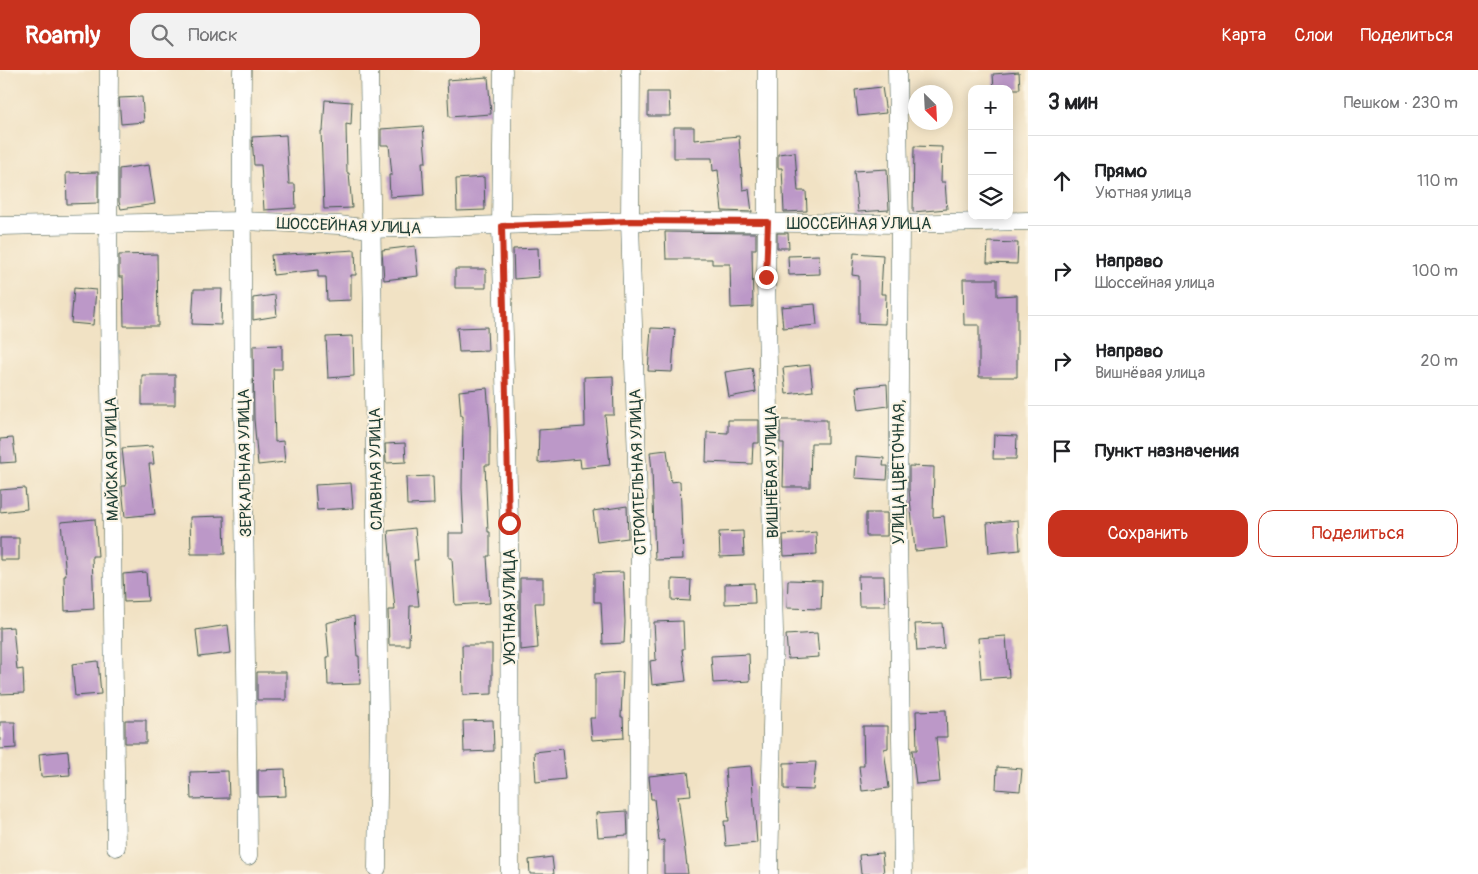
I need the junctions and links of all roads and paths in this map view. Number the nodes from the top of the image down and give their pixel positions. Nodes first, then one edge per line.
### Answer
1 (109, 70) edge
2 (242, 70) edge
3 (369, 70) edge
4 (503, 70) edge
5 (631, 70) edge
6 (767, 70) edge
7 (897, 70) edge
8 (240, 221) junction
9 (630, 221) junction
10 (1028, 221) edge
11 (768, 222) junction
12 (108, 224) junction
13 (900, 224) junction
14 (0, 226) edge
15 (502, 226) junction
16 (370, 229) junction
17 (116, 847) dead end
18 (248, 856) dead end
19 (377, 868) dead end
20 (510, 874) edge
21 (638, 874) edge
22 (769, 874) edge
23 (904, 874) edge

1 - 12 street, МАЙСКАЯ УЛИЦА
2 - 8 street, ЗЕРКАЛЬНАЯ УЛИЦА
3 - 16 street, СЛАВНАЯ УЛИЦА
4 - 15 street, УЮТНАЯ УЛИЦА
5 - 9 street, СТРОИТЕЛЬНАЯ УЛИЦА
6 - 11 street, ВИШНЁВАЯ УЛИЦА
7 - 13 street, УЛИЦА ЦВЕТОЧНАЯ,
8 - 12 street, ШОССЕЙНАЯ УЛИЦА
8 - 16 street, ШОССЕЙНАЯ УЛИЦА
8 - 18 street, ЗЕРКАЛЬНАЯ УЛИЦА
9 - 11 street, ШОССЕЙНАЯ УЛИЦА
9 - 15 street, ШОССЕЙНАЯ УЛИЦА
9 - 21 street, СТРОИТЕЛЬНАЯ УЛИЦА
10 - 13 street, ШОССЕЙНАЯ УЛИЦА
11 - 13 street, ШОССЕЙНАЯ УЛИЦА
11 - 22 street, ВИШНЁВАЯ УЛИЦА
12 - 14 street, ШОССЕЙНАЯ УЛИЦА
12 - 17 street, МАЙСКАЯ УЛИЦА
13 - 23 street, УЛИЦА ЦВЕТОЧНАЯ,
15 - 16 street, ШОССЕЙНАЯ УЛИЦА
15 - 20 street, УЮТНАЯ УЛИЦА
16 - 19 street, СЛАВНАЯ УЛИЦА

